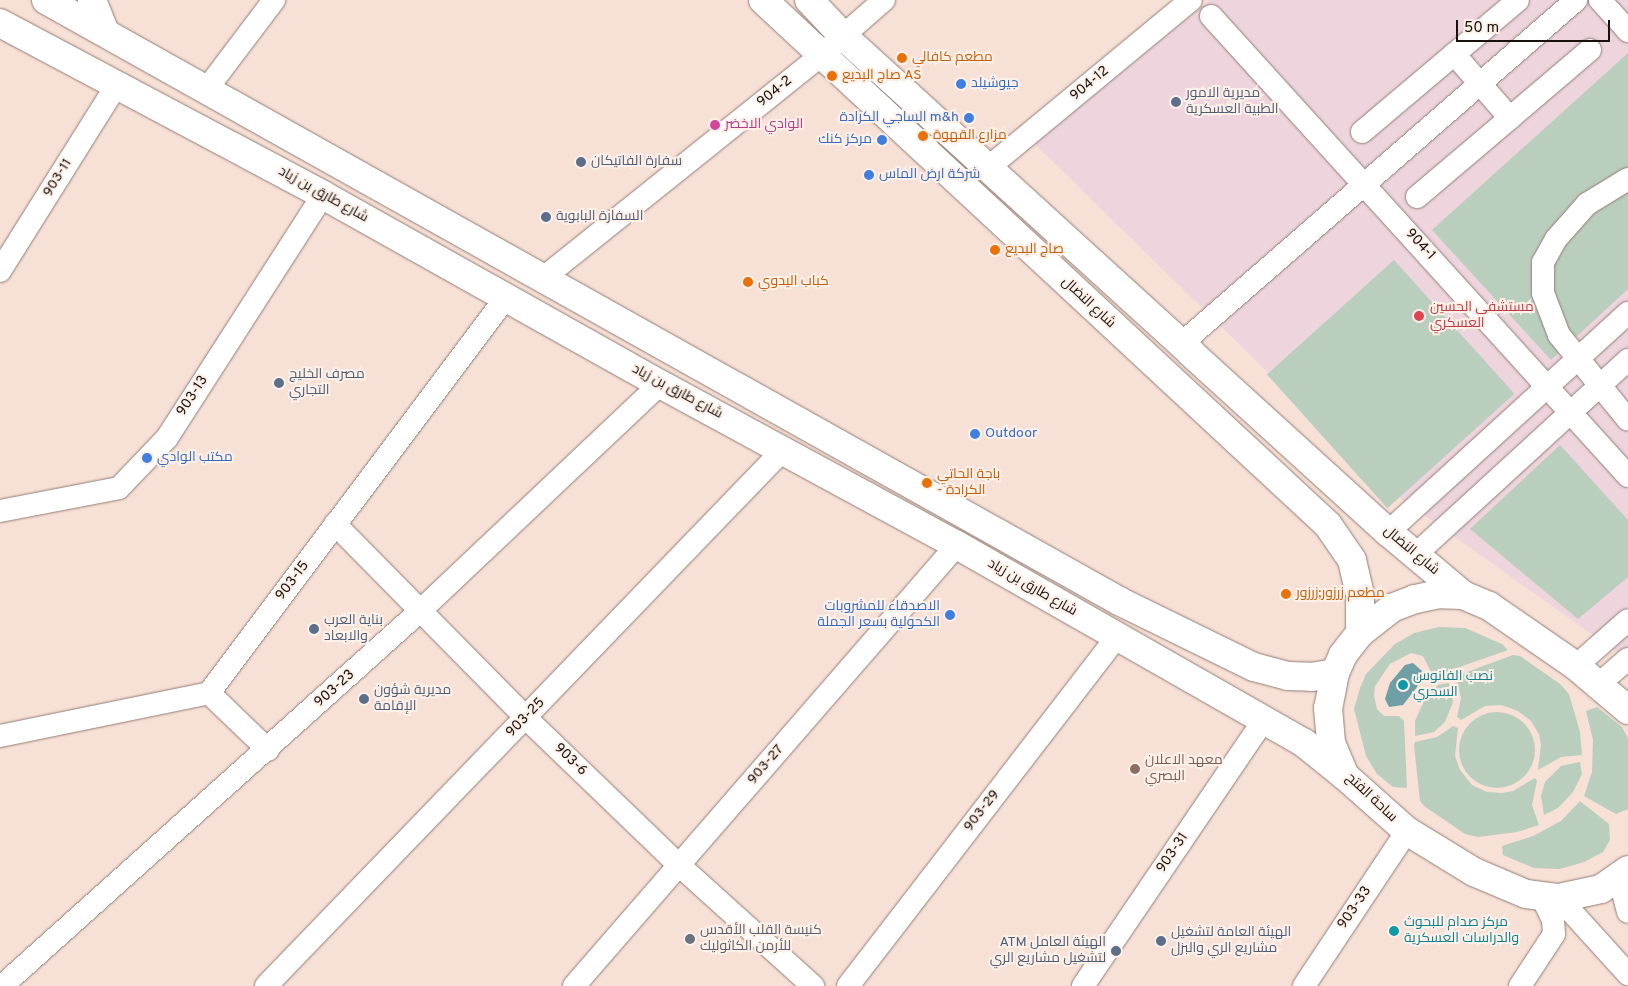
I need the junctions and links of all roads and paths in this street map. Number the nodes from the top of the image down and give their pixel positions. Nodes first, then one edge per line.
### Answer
1 (46, 0) edge
2 (92, 0) edge
3 (274, 0) edge
4 (763, 0) edge
5 (809, 0) edge
6 (884, 0) edge
7 (1190, 0) edge
8 (1518, 0) edge
9 (1576, 0) edge
10 (1600, 0) edge
11 (1211, 16) dead end
12 (0, 23) edge
13 (1628, 31) edge
14 (105, 33) junction
15 (842, 34) junction
16 (1590, 50) dead end
17 (1454, 54) junction
18 (820, 56) junction
19 (1479, 84) junction
20 (116, 86) junction
21 (206, 90) junction
22 (1510, 118) junction
23 (1362, 132) dead end
24 (989, 168) junction
25 (1628, 179) edge
26 (1364, 184) junction
27 (323, 195) junction
28 (1417, 197) dead end
29 (0, 271) edge
30 (542, 279) junction
31 (506, 298) junction
32 (1628, 313) edge
33 (1181, 344) junction
34 (1576, 360) junction
35 (1628, 360) edge
36 (660, 384) junction
37 (1549, 385) junction
38 (1599, 387) junction
39 (1572, 411) junction
40 (1628, 420) edge
41 (784, 449) junction
42 (1628, 476) edge
43 (0, 511) edge
44 (336, 524) junction
45 (1388, 532) junction
46 (957, 545) junction
47 (1415, 555) junction
48 (1462, 595) junction
49 (419, 612) junction
50 (1628, 620) edge
51 (1360, 633) junction
52 (1117, 637) junction
53 (1628, 659) edge
54 (1576, 666) junction
55 (1335, 673) junction
56 (1599, 684) junction
57 (209, 693) junction
58 (1628, 710) edge
59 (526, 718) junction
60 (1264, 720) junction
61 (0, 736) edge
62 (268, 750) junction
63 (1345, 776) junction
64 (1407, 831) junction
65 (679, 865) junction
66 (1624, 874) edge
67 (1551, 898) junction
68 (1628, 912) edge
69 (1628, 974) edge
70 (2, 986) edge
71 (266, 986) edge
72 (574, 986) edge
73 (814, 986) edge
74 (848, 986) edge
75 (1083, 986) edge
76 (1304, 986) edge
77 (1520, 986) edge

1 - 14 main road
2 - 14 main road
3 - 21 street
4 - 18 main road, شارع النضال
5 - 15 main road, شارع النضال
6 - 15 street, 904-2
7 - 24 street, 904-12
8 - 17 street
9 - 19 street
10 - 13 street
11 - 26 street, 904-1
12 - 20 main road, شارع طارق بن زياد
14 - 21 main road
15 - 18 street, 904-2
15 - 24 main road, شارع النضال
16 - 22 street
17 - 19 street
17 - 23 street
18 - 30 street, 904-2
18 - 51 main road, شارع النضال
19 - 22 street
19 - 26 street
20 - 27 main road, شارع طارق بن زياد
20 - 29 street, 903-11
21 - 30 main road
22 - 28 street
24 - 33 main road, شارع النضال
25 - 34 street
26 - 33 street
26 - 37 street, 904-1
27 - 31 main road, شارع طارق بن زياد
27 - 43 street, 903-13
30 - 55 main road
31 - 36 main road, شارع طارق بن زياد
31 - 44 street, 903-15
32 - 34 street
33 - 45 main road, شارع النضال
34 - 37 street
34 - 38 street
35 - 38 street
36 - 41 main road, شارع طارق بن زياد
36 - 49 street, 903-23
37 - 39 street, 904-1
37 - 45 street
38 - 39 street
38 - 40 street
39 - 42 street, 904-1
39 - 47 street
41 - 46 main road, شارع طارق بن زياد
41 - 59 street, 903-25
44 - 49 street, 903-6
44 - 57 street, 903-15
45 - 47 main road, شارع النضال
46 - 52 main road, شارع طارق بن زياد
46 - 65 street, 903-27
47 - 48 main road, شارع النضال
48 - 51 main road, ساحة الفتح
48 - 54 main road, ساحة الفتح
49 - 59 street, 903-6
49 - 62 street, 903-23
50 - 54 street
51 - 55 main road, ساحة الفتح
52 - 60 main road, شارع طارق بن زياد
52 - 74 street, 903-29
53 - 56 street
54 - 56 main road, ساحة الفتح
55 - 63 main road, ساحة الفتح
56 - 58 main road, ساحة الفتح
57 - 61 street
57 - 62 street
59 - 65 street, 903-6
59 - 71 street, 903-25
60 - 63 main road, شارع طارق بن زياد
60 - 75 street, 903-31
62 - 70 street, 903-23
63 - 64 main road, ساحة الفتح
64 - 67 main road, ساحة الفتح
64 - 76 street, 903-33
65 - 72 street, 903-27
65 - 73 street, 903-6
66 - 67 main road, ساحة الفتح
66 - 68 street
67 - 69 street
67 - 77 street

